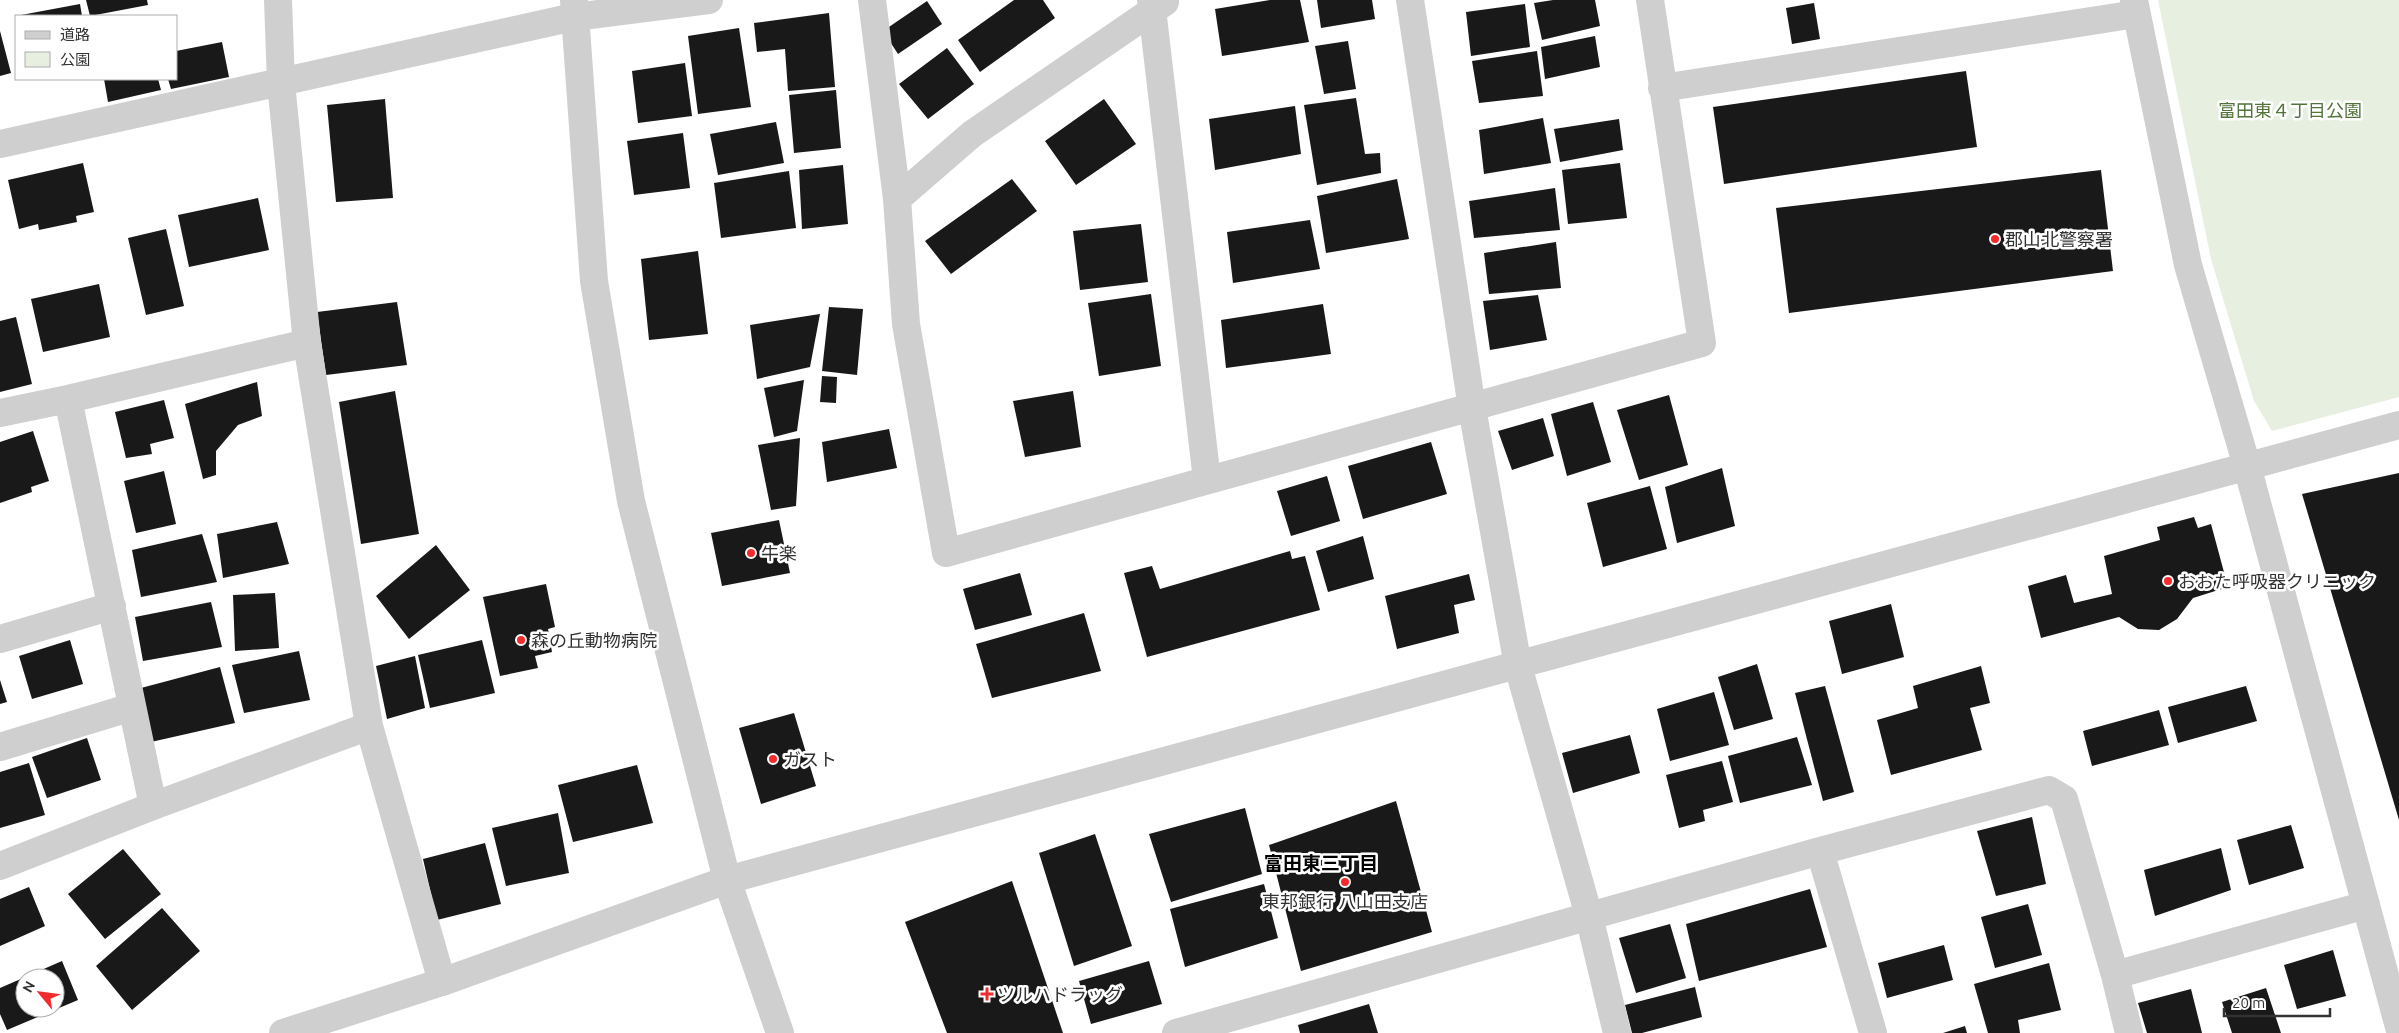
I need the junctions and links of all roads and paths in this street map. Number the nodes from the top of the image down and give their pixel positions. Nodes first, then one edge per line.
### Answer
1 (278, 0) edge
2 (709, 0) edge
3 (872, 0) edge
4 (1410, 0) edge
5 (1650, 0) edge
6 (1157, 3) edge
7 (2135, 7) edge
8 (574, 9) edge
9 (281, 83) junction
10 (1662, 88) junction
11 (0, 144) edge
12 (897, 199) junction
13 (307, 343) junction
14 (68, 399) junction
15 (1472, 408) junction
16 (0, 412) edge
17 (2399, 425) edge
18 (2247, 466) junction
19 (1207, 480) junction
20 (112, 606) junction
21 (0, 640) edge
22 (1518, 666) junction
23 (132, 707) junction
24 (370, 726) junction
25 (0, 747) edge
26 (153, 806) junction
27 (1820, 851) junction
28 (0, 866) edge
29 (727, 880) junction
30 (2366, 905) junction
31 (1589, 916) junction
32 (2115, 975) junction
33 (442, 982) junction
34 (2399, 1027) edge
35 (283, 1033) edge
36 (780, 1033) edge
37 (1176, 1033) edge
38 (1617, 1033) edge
39 (1873, 1033) edge
40 (2129, 1033) edge

1 - 9 street
2 - 8 street
3 - 12 street
4 - 15 street
5 - 10 street
6 - 12 street
6 - 19 street
7 - 10 street
7 - 18 street
8 - 9 street
8 - 29 street
9 - 11 street
9 - 13 street
10 - 15 street
12 - 19 street
13 - 14 street
13 - 24 street
14 - 16 street
14 - 20 street
15 - 19 street
15 - 22 street
17 - 18 street
18 - 22 street
18 - 30 street
20 - 21 street
20 - 23 street
22 - 29 street
22 - 31 street
23 - 25 street
23 - 26 street
24 - 26 street
24 - 33 street
26 - 28 street
27 - 31 street
27 - 32 street
27 - 39 street
29 - 33 street
29 - 36 street
30 - 32 street
30 - 34 street
31 - 37 street
31 - 38 street
32 - 40 street
33 - 35 street

